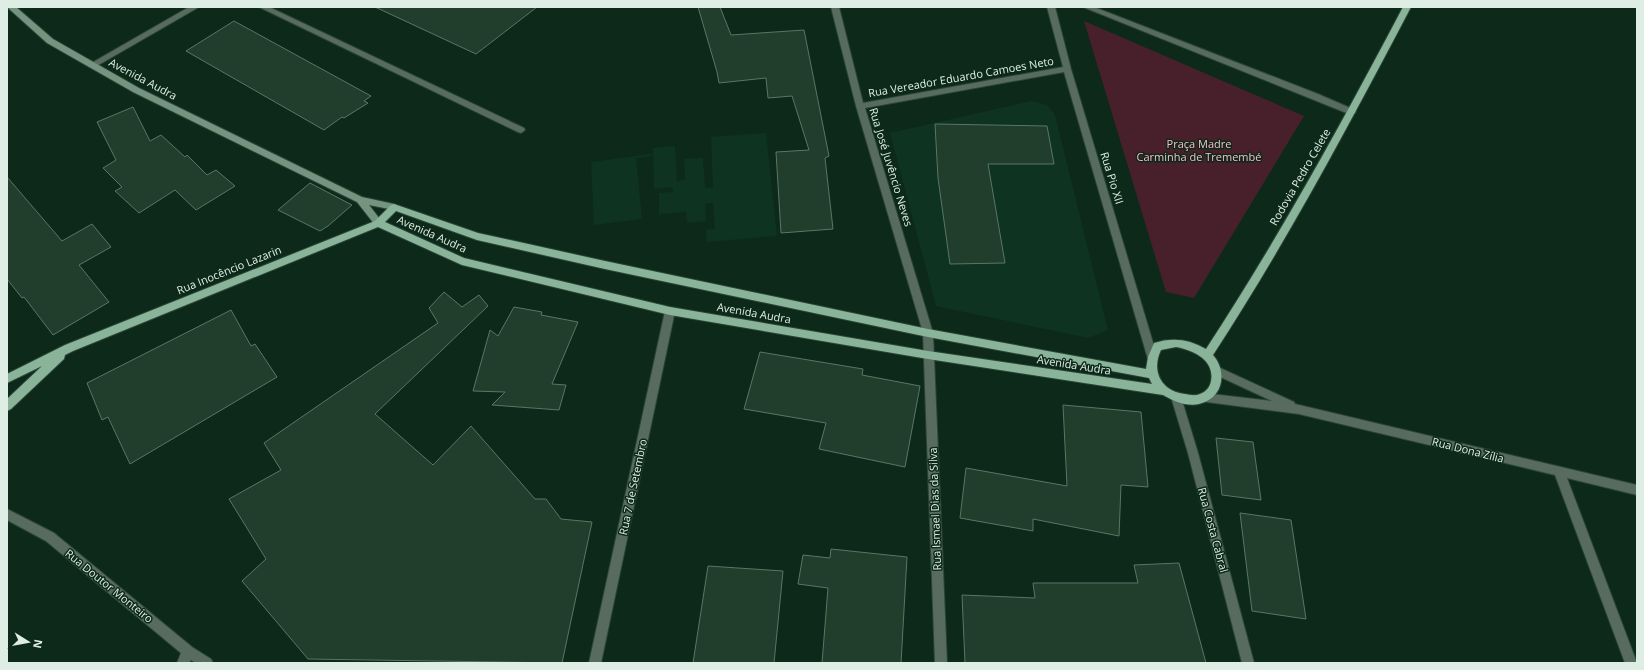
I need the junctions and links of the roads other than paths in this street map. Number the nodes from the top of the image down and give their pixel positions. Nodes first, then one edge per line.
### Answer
1 (11, 7) edge
2 (195, 7) edge
3 (263, 7) edge
4 (835, 7) edge
5 (1051, 7) edge
6 (1087, 7) edge
7 (1407, 7) edge
8 (92, 65) junction
9 (1067, 69) junction
10 (860, 106) junction
11 (1352, 112) junction
12 (521, 130) dead end
13 (360, 200) junction
14 (394, 207) junction
15 (378, 223) junction
16 (670, 311) junction
17 (928, 333) junction
18 (69, 348) junction
19 (928, 354) junction
20 (1207, 355) junction
21 (1152, 356) junction
22 (1218, 371) junction
23 (1152, 374) junction
24 (7, 379) edge
25 (1166, 391) junction
26 (1176, 397) junction
27 (1203, 398) junction
28 (7, 406) edge
29 (1299, 409) junction
30 (1559, 472) junction
31 (1637, 490) edge
32 (7, 514) edge
33 (188, 651) junction
34 (183, 663) edge
35 (207, 663) edge
36 (596, 663) edge
37 (941, 663) edge
38 (1248, 663) edge
39 (1631, 663) edge

1 - 8 main road, Avenida Audra
2 - 8 street
3 - 12 street
4 - 10 street, Rua José Juvêncio Neves
5 - 9 street, Rua Pio XII
6 - 11 street
7 - 11 main road, Rodovia Pedro Celete
8 - 13 main road, Avenida Audra
9 - 10 street, Rua Vereador Eduardo Camoes Neto
9 - 21 street, Rua Pio XII
10 - 17 street, Rua José Juvêncio Neves
11 - 20 main road, Rodovia Pedro Celete
13 - 14 main road, Avenida Audra
13 - 15 main road, Avenida Audra
14 - 15 main road, Rua Inocêncio Lazarin
14 - 17 main road, Avenida Audra
15 - 16 main road, Avenida Audra
15 - 18 main road, Rua Inocêncio Lazarin
16 - 19 main road, Avenida Audra
16 - 36 street, Rua 7 de Setembro
17 - 19 street, Rua José Juvêncio Neves
17 - 23 main road, Avenida Audra
18 - 24 main road, Rua Inocêncio Lazarin
18 - 28 main road, Rua Inocêncio Lazarin
19 - 25 main road, Avenida Audra
19 - 37 street, Rua Ismael Dias da Silva
20 - 21 main road
20 - 22 main road
21 - 23 main road
22 - 27 main road
22 - 29 street, Rua Dona Zília
23 - 25 main road
25 - 26 main road
26 - 27 main road
26 - 38 street, Rua Costa Cabral
27 - 29 street, Rua Dona Zília
29 - 30 street, Rua Dona Zília
30 - 31 street, Rua Dona Zília
30 - 39 street
32 - 33 street, Rua Doutor Monteiro
33 - 34 street
33 - 35 street, Rua Doutor Monteiro

